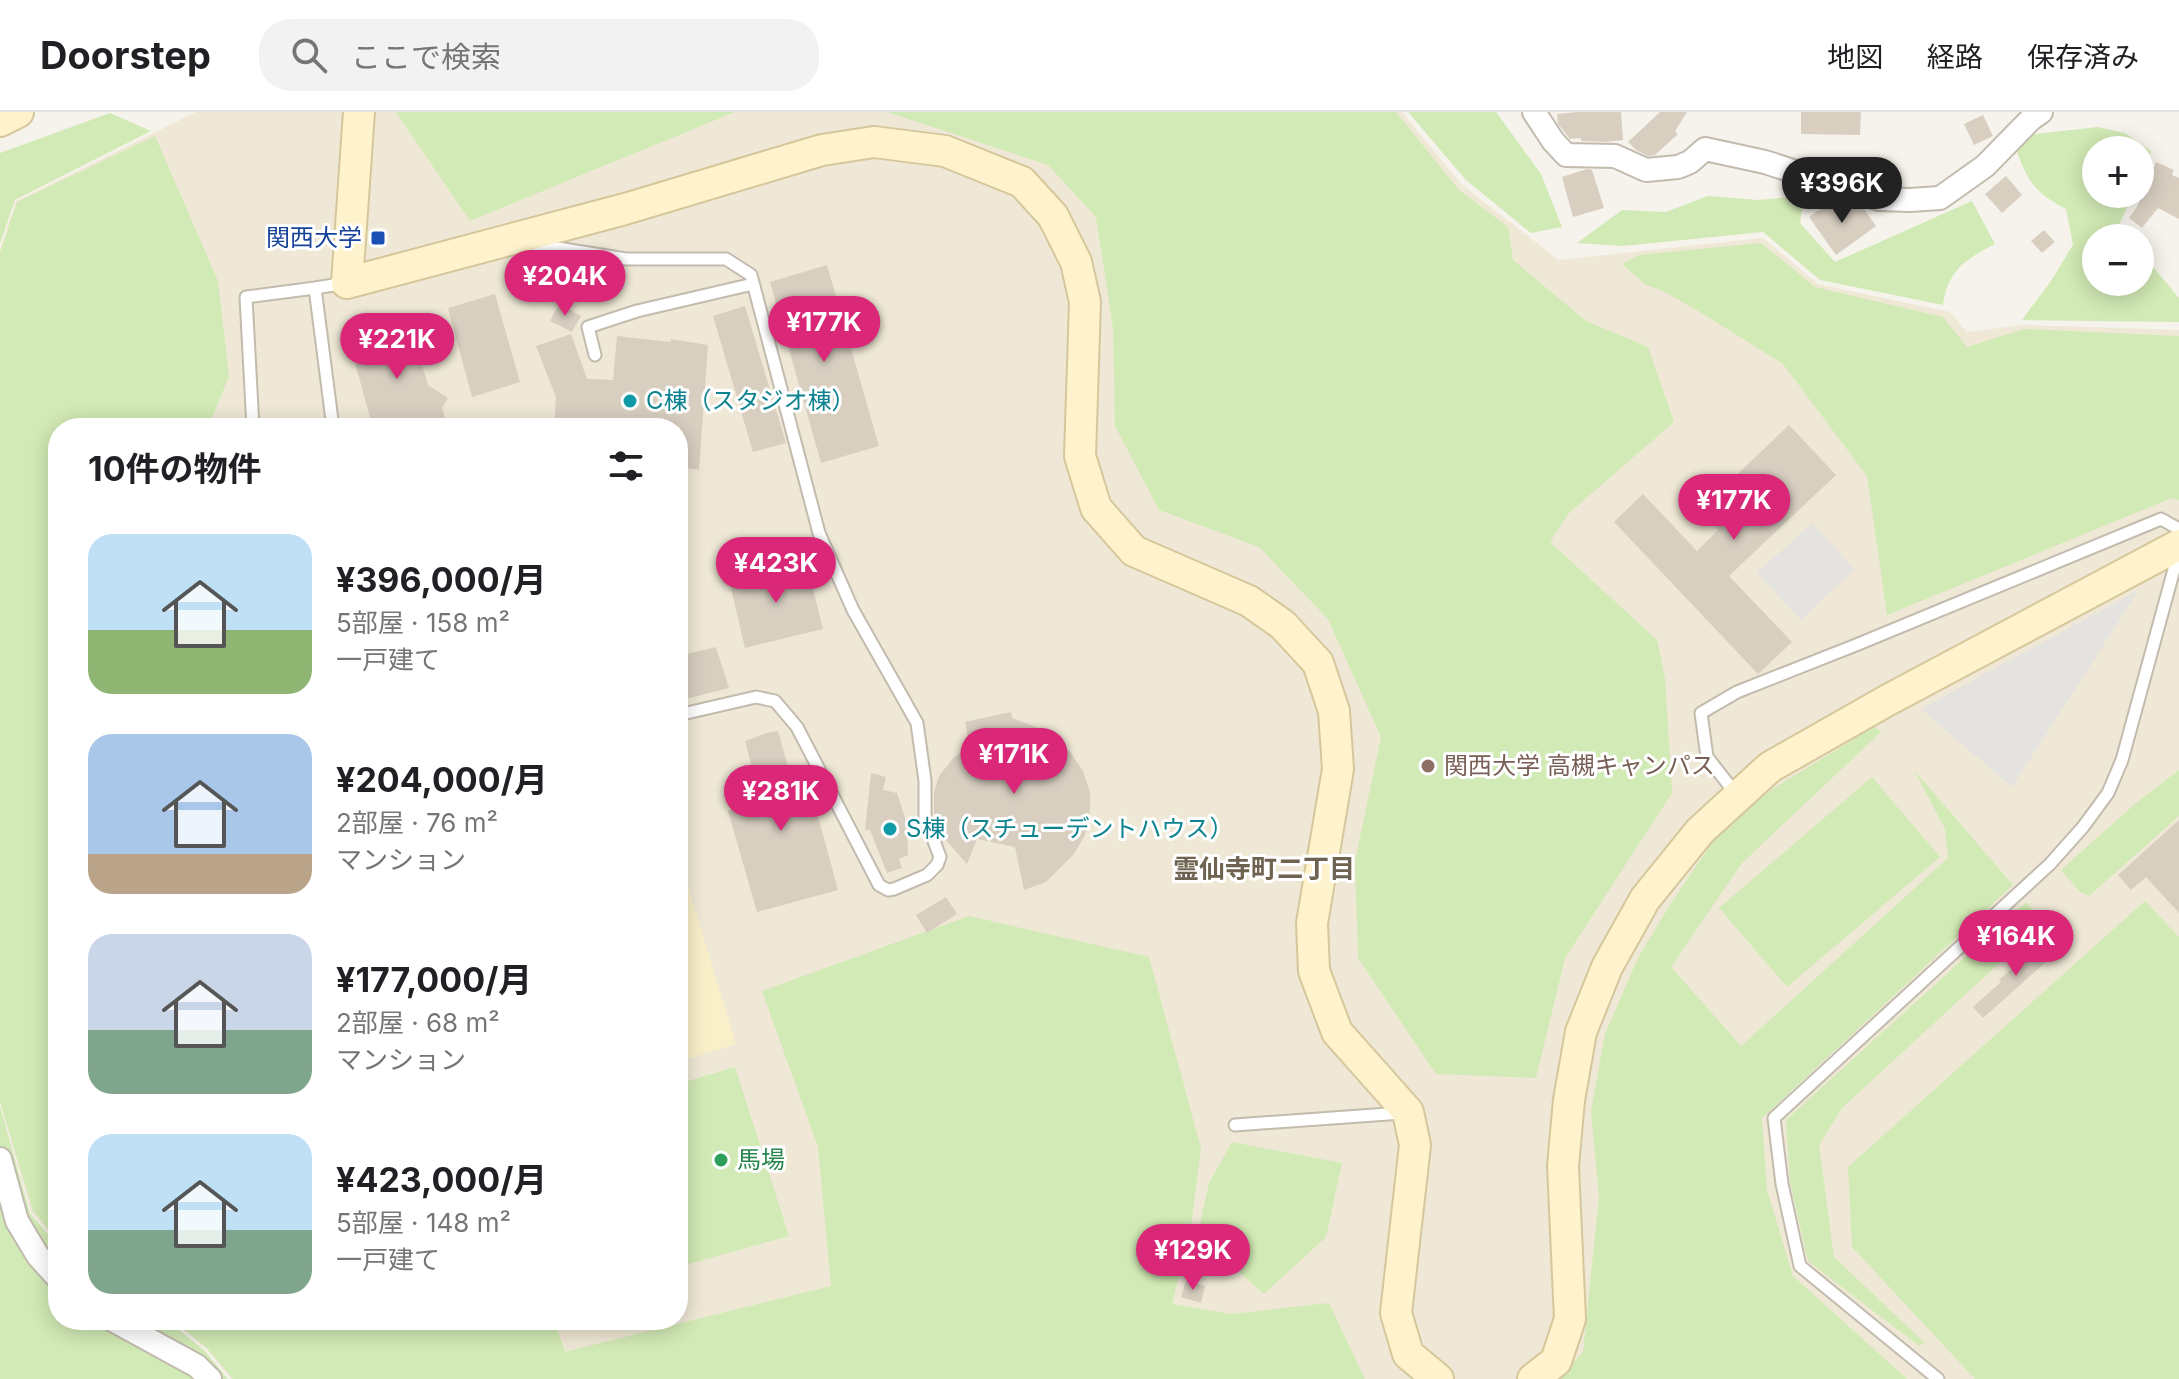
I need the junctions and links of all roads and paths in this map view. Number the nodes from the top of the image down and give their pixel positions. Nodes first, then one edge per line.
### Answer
1 (18, 112) edge
2 (359, 112) edge
3 (1534, 112) edge
4 (2041, 112) edge
5 (0, 121) edge
6 (508, 240) junction
7 (347, 283) junction
8 (753, 284) junction
9 (315, 288) junction
10 (595, 355) dead end
11 (252, 418) edge
12 (332, 418) edge
13 (2179, 529) edge
14 (2179, 548) edge
15 (688, 713) edge
16 (1738, 796) junction
17 (1408, 1112) junction
18 (1235, 1125) dead end
19 (0, 1159) edge
20 (48, 1267) edge
21 (131, 1330) edge
22 (210, 1379) edge
23 (1438, 1379) edge
24 (1533, 1379) edge
25 (1938, 1379) edge

1 - 5 street
2 - 7 street
3 - 4 street
6 - 7 street
6 - 8 lane
6 - 17 street
7 - 9 lane
8 - 10 lane
8 - 15 lane
9 - 11 lane
9 - 12 lane
13 - 16 lane
14 - 16 street
14 - 25 lane
16 - 24 street
17 - 18 lane
17 - 23 street
19 - 20 street
21 - 22 street

